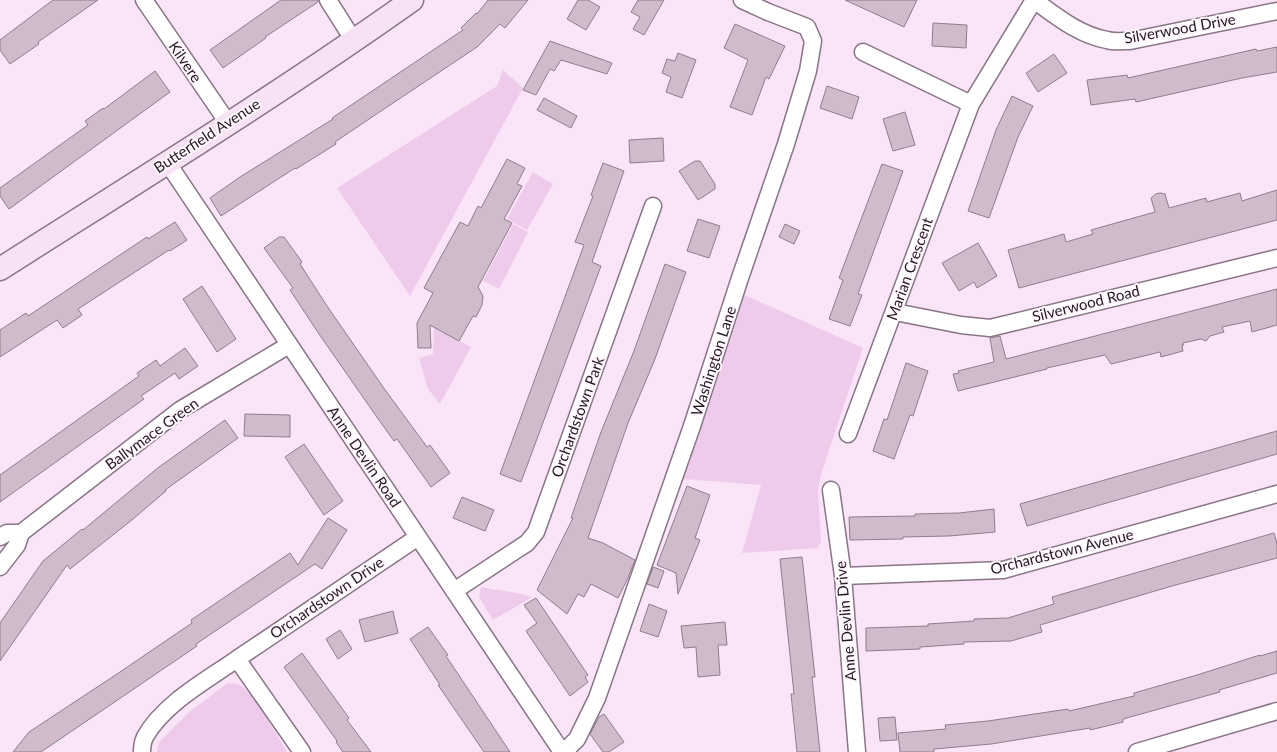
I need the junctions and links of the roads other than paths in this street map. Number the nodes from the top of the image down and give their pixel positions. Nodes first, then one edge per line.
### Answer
1 (144, 0) edge
2 (328, 0) edge
3 (412, 0) edge
4 (742, 0) edge
5 (1034, 0) edge
6 (1277, 11) edge
7 (354, 41) junction
8 (863, 52) dead end
9 (971, 104) junction
10 (228, 124) junction
11 (167, 162) junction
12 (653, 206) dead end
13 (1277, 258) edge
14 (0, 269) edge
15 (895, 312) junction
16 (289, 345) junction
17 (848, 434) dead end
18 (831, 490) dead end
19 (1277, 494) edge
20 (21, 533) junction
21 (418, 537) junction
22 (0, 538) edge
23 (0, 567) edge
24 (843, 576) junction
25 (454, 591) junction
26 (237, 659) junction
27 (1277, 711) edge
28 (142, 752) edge
29 (302, 752) edge
30 (563, 752) edge
31 (857, 752) edge
32 (1137, 752) edge

1 - 10 street, Kilvere
2 - 7 street
3 - 7 main road, Butterfield Avenue
4 - 30 street, Washington Lane
5 - 6 street, Silverwood Drive
5 - 9 street, Marian Crescent
7 - 10 main road, Butterfield Avenue
8 - 9 street
9 - 15 street, Marian Crescent
10 - 11 main road, Butterfield Avenue
11 - 14 main road, Butterfield Avenue
11 - 16 street, Anne Devlin Road
12 - 25 street, Orchardstown Park
13 - 15 street, Silverwood Road
15 - 17 street, Marian Crescent
16 - 20 street, Ballymace Green
16 - 21 street, Anne Devlin Road
18 - 24 street, Anne Devlin Drive
19 - 24 street, Orchardstown Avenue
20 - 22 street, Ballymace Green
20 - 23 street, Ballymace Green
21 - 25 street, Anne Devlin Road
21 - 26 street, Orchardstown Drive
24 - 31 street, Anne Devlin Drive
25 - 30 street, Anne Devlin Road
26 - 28 street, Orchardstown Drive
26 - 29 street
27 - 32 street

